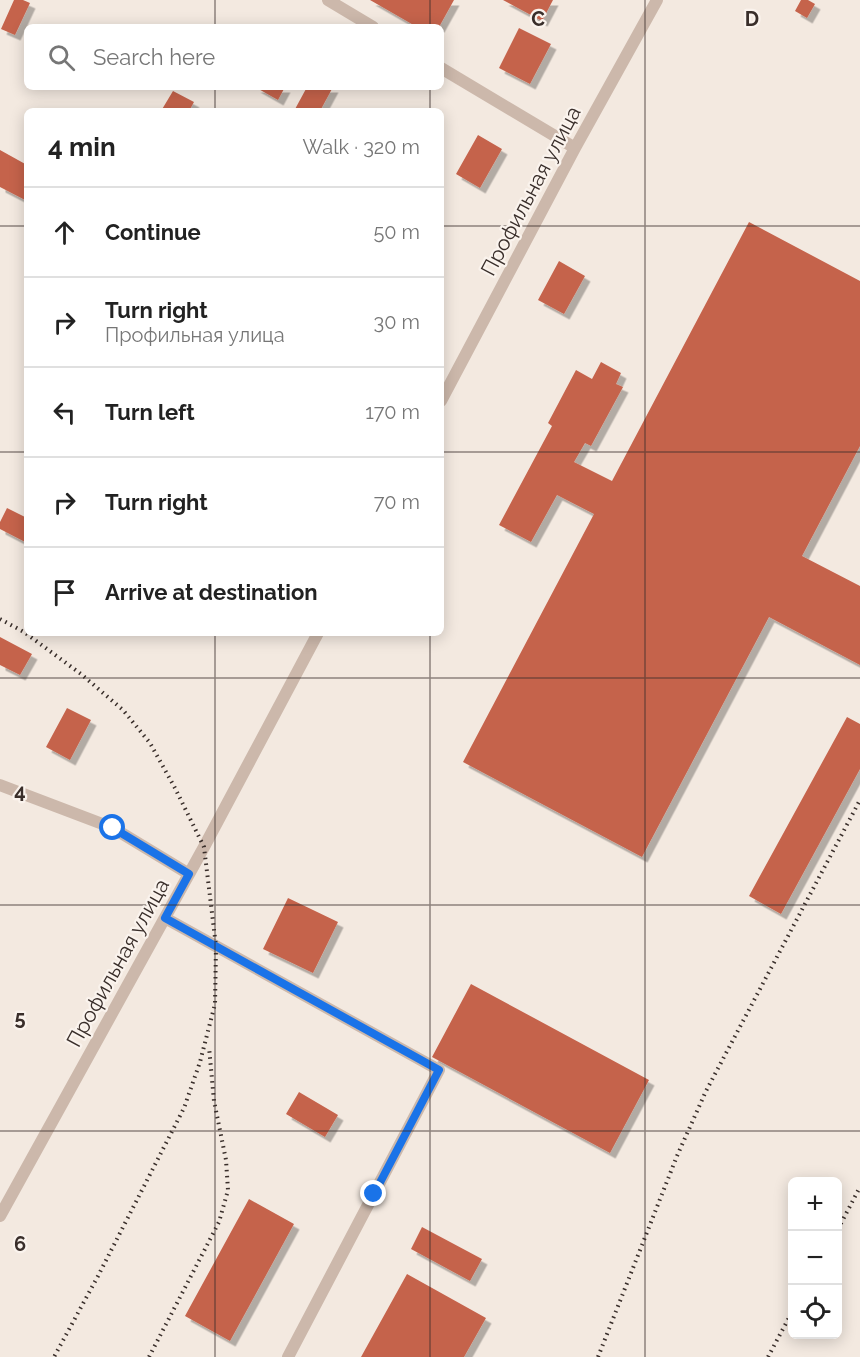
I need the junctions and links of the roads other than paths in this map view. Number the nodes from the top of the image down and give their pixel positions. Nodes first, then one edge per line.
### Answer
1 (328, 0) edge
2 (657, 0) edge
3 (368, 24) edge
4 (444, 70) edge
5 (575, 148) junction
6 (444, 395) edge
7 (316, 636) edge
8 (0, 785) edge
9 (189, 874) junction
10 (165, 918) junction
11 (0, 1216) edge
12 (288, 1357) edge

1 - 3 street
2 - 5 street, Профильная улица
4 - 5 street
5 - 6 street, Профильная улица
7 - 9 street, Профильная улица
8 - 9 street
9 - 10 street, Профильная улица
10 - 11 street, Профильная улица
10 - 12 street

